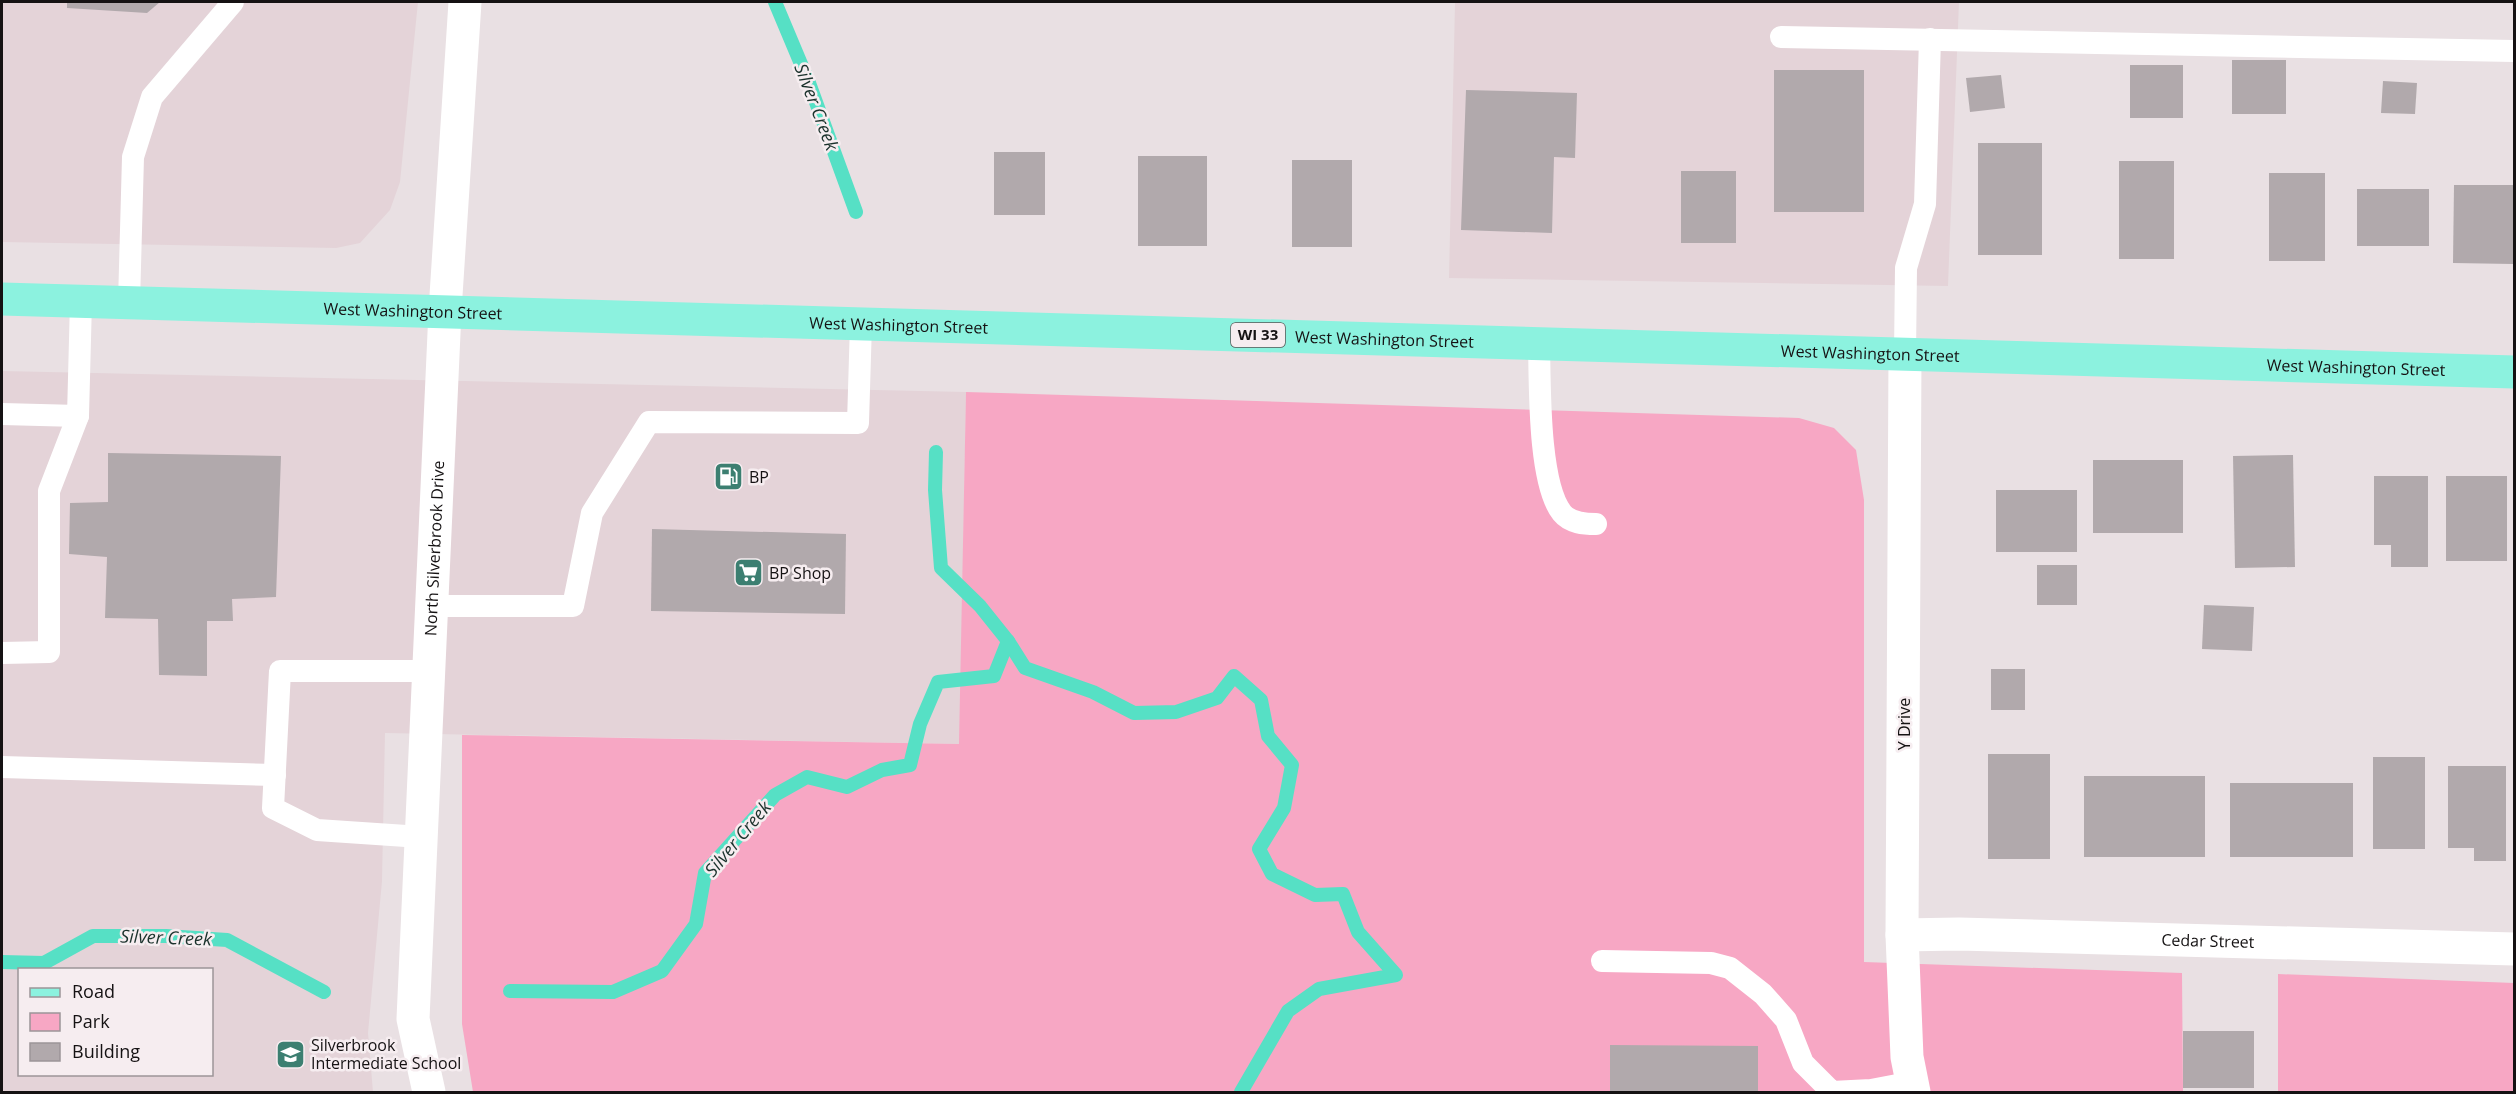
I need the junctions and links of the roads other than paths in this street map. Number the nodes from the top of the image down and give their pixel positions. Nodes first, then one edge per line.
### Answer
1 (233, 2) edge
2 (465, 2) edge
3 (1781, 37) dead end
4 (1930, 39) junction
5 (2514, 51) edge
6 (2, 299) edge
7 (81, 301) junction
8 (129, 303) junction
9 (445, 311) junction
10 (861, 324) junction
11 (1539, 344) junction
12 (1905, 354) junction
13 (2514, 372) edge
14 (2, 414) edge
15 (78, 416) junction
16 (1596, 524) dead end
17 (432, 606) junction
18 (2, 653) edge
19 (429, 671) junction
20 (2, 767) edge
21 (275, 775) junction
22 (421, 837) junction
23 (1902, 935) junction
24 (2514, 949) edge
25 (1602, 961) dead end
26 (1914, 1088) edge
27 (429, 1092) edge

1 - 8 lane
2 - 9 street, North Silverbrook Drive
3 - 4 lane
4 - 5 lane
4 - 12 lane
6 - 7 main road, West Washington Street / WI 33
7 - 8 main road, West Washington Street / WI 33
7 - 15 lane
8 - 9 main road, West Washington Street / WI 33
9 - 10 main road, West Washington Street / WI 33
9 - 17 street, North Silverbrook Drive
10 - 11 main road, West Washington Street / WI 33
10 - 17 lane
11 - 12 main road, West Washington Street / WI 33
11 - 16 lane
12 - 13 main road, West Washington Street / WI 33
12 - 23 street, Y Drive
14 - 15 lane
15 - 18 lane
17 - 19 street, North Silverbrook Drive
19 - 21 lane
19 - 22 street, North Silverbrook Drive
20 - 21 lane
21 - 22 lane
22 - 27 street, North Silverbrook Drive
23 - 24 street, Cedar Street
23 - 26 street, Y Drive
25 - 26 lane

